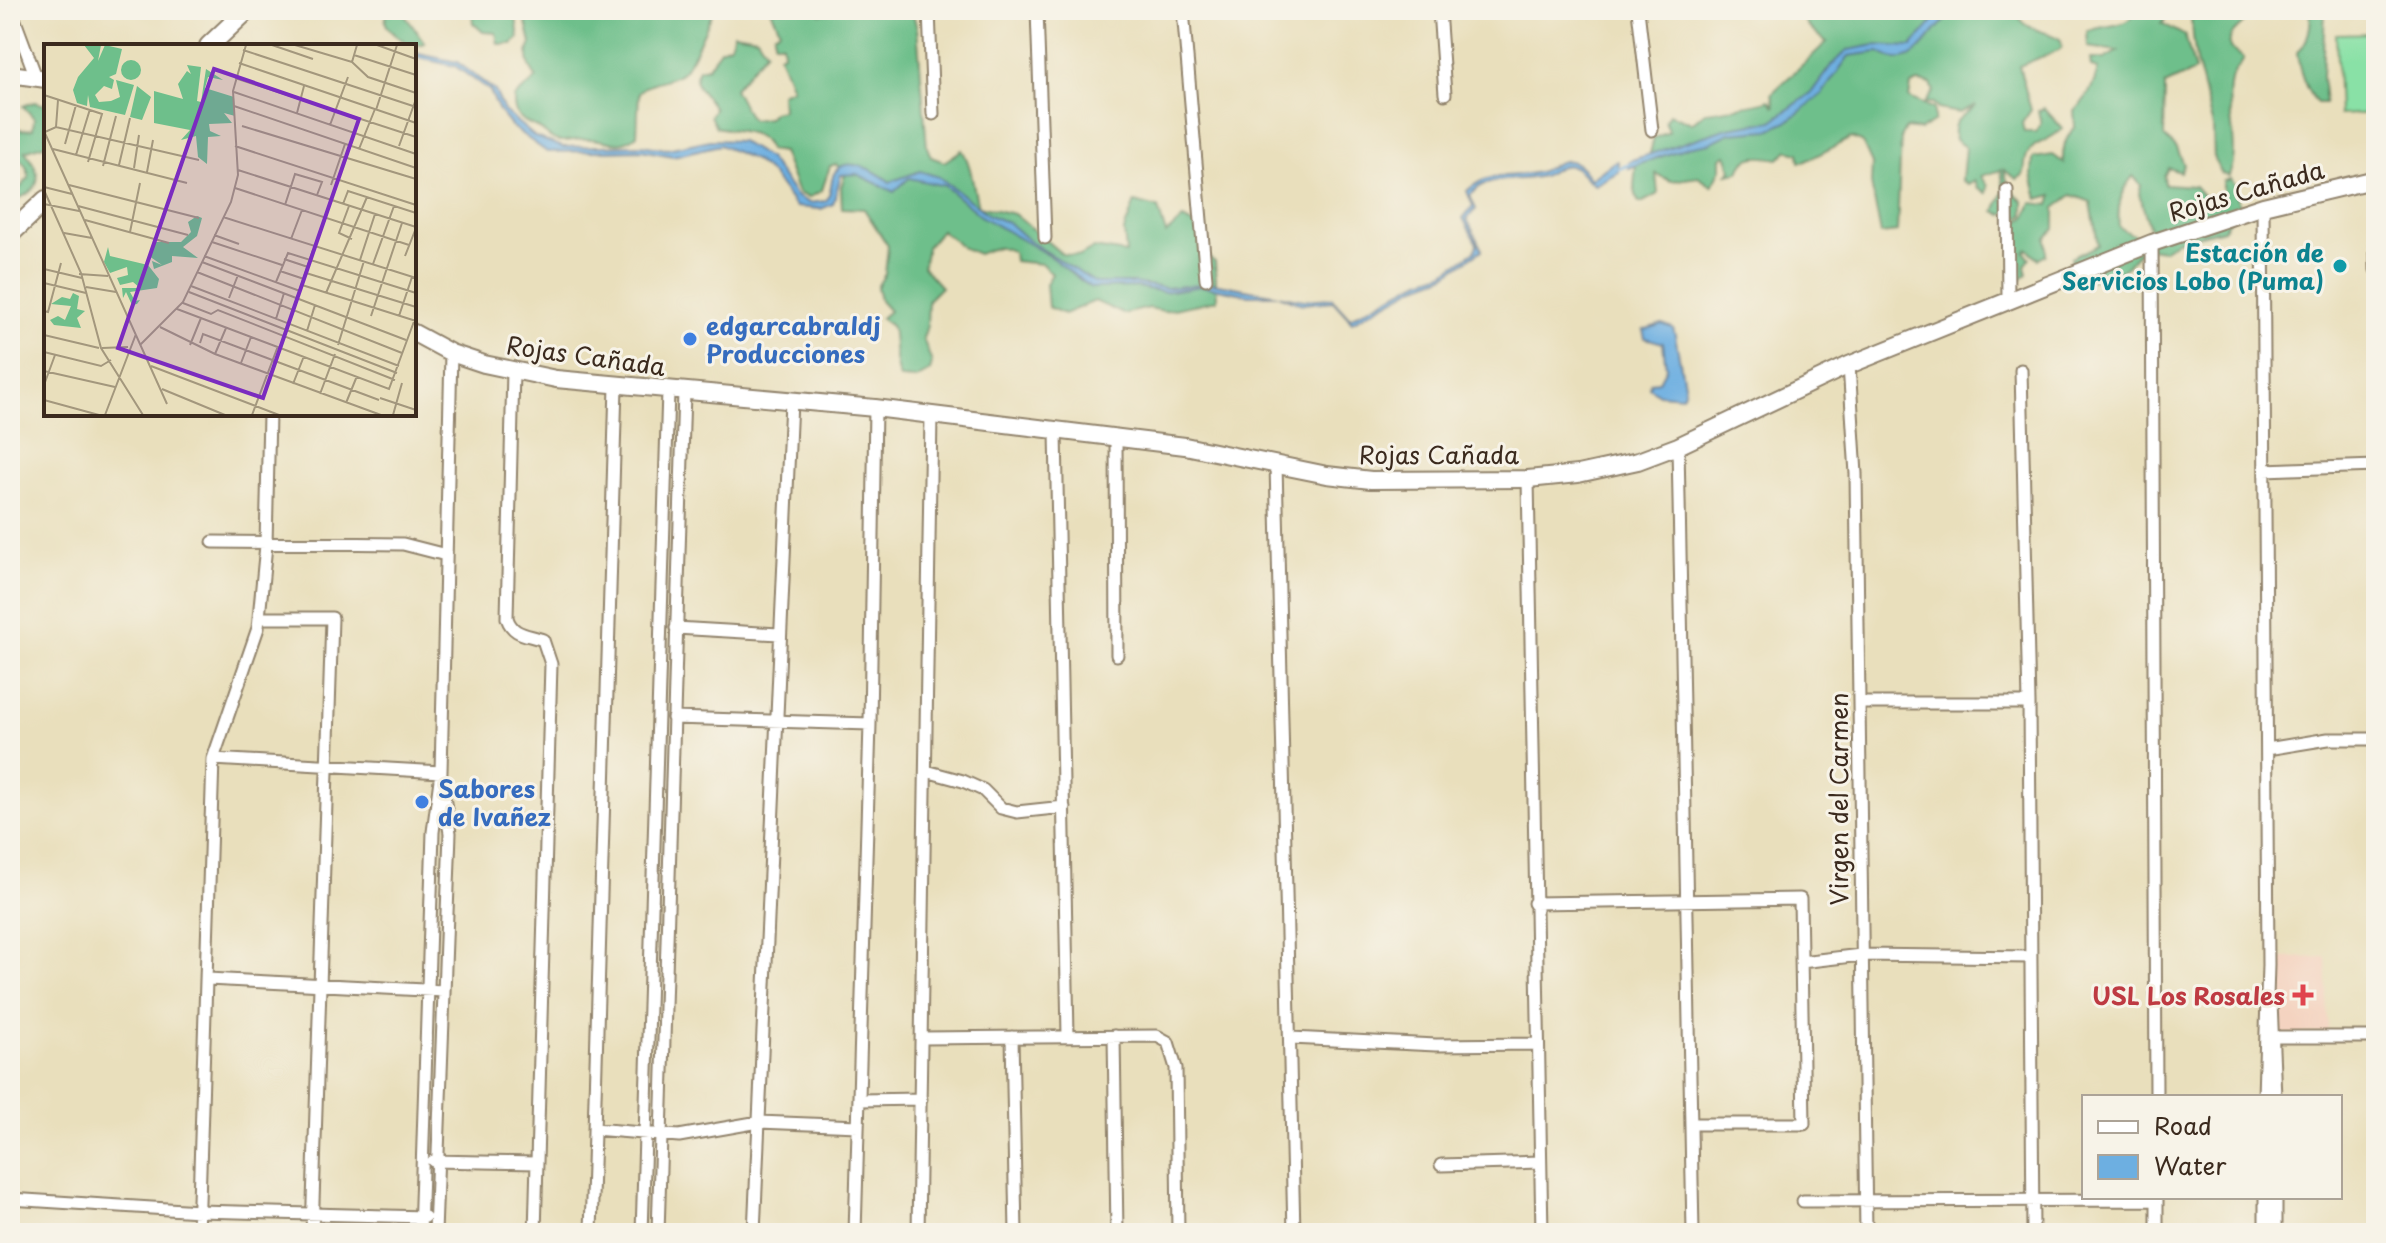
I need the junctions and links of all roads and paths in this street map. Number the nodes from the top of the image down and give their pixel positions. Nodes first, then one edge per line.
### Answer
1 (11, 10) edge
2 (247, 10) edge
3 (929, 10) edge
4 (1037, 10) edge
5 (1183, 10) edge
6 (1439, 10) edge
7 (1638, 10) edge
8 (211, 44) edge
9 (10, 74) edge
10 (41, 78) edge
11 (1445, 94) dead end
12 (933, 114) dead end
13 (1652, 130) dead end
14 (2375, 179) edge
15 (2007, 190) dead end
16 (44, 202) edge
17 (2263, 206) junction
18 (10, 234) edge
19 (1045, 238) dead end
20 (2152, 243) junction
21 (2376, 270) edge
22 (1206, 279) dead end
23 (2008, 301) junction
24 (416, 334) edge
25 (451, 353) junction
26 (1849, 365) junction
27 (2021, 370) dead end
28 (513, 371) junction
29 (616, 386) junction
30 (676, 391) junction
31 (791, 401) junction
32 (875, 408) junction
33 (931, 415) junction
34 (269, 416) edge
35 (1056, 432) junction
36 (1116, 438) junction
37 (1678, 446) junction
38 (1276, 464) junction
39 (2376, 466) edge
40 (2265, 470) junction
41 (1528, 479) junction
42 (213, 542) dead end
43 (266, 545) junction
44 (446, 555) junction
45 (259, 618) junction
46 (676, 628) junction
47 (779, 634) junction
48 (1117, 655) dead end
49 (1860, 703) junction
50 (2029, 703) junction
51 (673, 718) junction
52 (775, 722) junction
53 (870, 724) junction
54 (2376, 739) edge
55 (2267, 749) junction
56 (213, 759) junction
57 (327, 765) junction
58 (926, 771) junction
59 (441, 772) junction
60 (1064, 807) junction
61 (1685, 899) junction
62 (1534, 903) junction
63 (1861, 955) junction
64 (2030, 957) junction
65 (1801, 962) junction
66 (208, 979) junction
67 (320, 986) junction
68 (428, 991) junction
69 (444, 991) junction
70 (1068, 1036) junction
71 (1114, 1036) junction
72 (1012, 1037) junction
73 (2269, 1037) junction
74 (2376, 1037) edge
75 (923, 1038) junction
76 (1291, 1038) junction
77 (1536, 1044) junction
78 (2156, 1095) edge
79 (2264, 1095) edge
80 (2275, 1095) edge
81 (921, 1099) junction
82 (859, 1100) junction
83 (759, 1122) junction
84 (1692, 1124) junction
85 (858, 1126) junction
86 (594, 1129) junction
87 (645, 1133) junction
88 (661, 1134) junction
89 (423, 1160) junction
90 (438, 1161) junction
91 (1540, 1162) junction
92 (536, 1163) junction
93 (1441, 1165) dead end
94 (10, 1199) edge
95 (2115, 1199) edge
96 (2157, 1199) edge
97 (2265, 1199) edge
98 (2276, 1199) edge
99 (1803, 1201) dead end
100 (1865, 1201) junction
101 (2031, 1201) junction
102 (199, 1211) junction
103 (313, 1215) junction
104 (421, 1217) junction
105 (436, 1218) junction
106 (198, 1233) edge
107 (312, 1233) edge
108 (420, 1233) edge
109 (435, 1233) edge
110 (535, 1233) edge
111 (591, 1233) edge
112 (642, 1233) edge
113 (658, 1233) edge
114 (754, 1233) edge
115 (855, 1233) edge
116 (918, 1233) edge
117 (1016, 1233) edge
118 (1117, 1233) edge
119 (1178, 1233) edge
120 (1294, 1233) edge
121 (1542, 1233) edge
122 (1693, 1233) edge
123 (1866, 1233) edge
124 (2033, 1233) edge
125 (2157, 1233) edge
126 (2265, 1233) edge
127 (2276, 1233) edge

1 - 10 street
2 - 8 main road
3 - 12 street
4 - 19 street
5 - 22 street
6 - 11 street
7 - 13 street
9 - 10 main road
14 - 17 main road, Rojas Cañada
14 - 21 street
15 - 23 street
16 - 18 main road
17 - 20 main road, Rojas Cañada
17 - 40 street
20 - 23 main road, Rojas Cañada
20 - 78 street
23 - 26 main road, Rojas Cañada
24 - 25 main road, Rojas Cañada
25 - 28 main road, Rojas Cañada
25 - 44 street
26 - 37 main road, Rojas Cañada
26 - 49 street, Virgen del Carmen
27 - 50 street
28 - 29 main road, Rojas Cañada
28 - 92 street
29 - 30 main road, Rojas Cañada
29 - 86 street
30 - 31 main road, Rojas Cañada
30 - 46 street
30 - 87 street
31 - 32 main road, Rojas Cañada
31 - 47 street
32 - 33 main road, Rojas Cañada
32 - 53 street
33 - 35 main road, Rojas Cañada
33 - 58 street
34 - 43 street
35 - 36 main road, Rojas Cañada
35 - 60 street
36 - 38 main road, Rojas Cañada
36 - 48 street
37 - 41 main road, Rojas Cañada
37 - 61 street
38 - 41 main road, Rojas Cañada
38 - 76 street
39 - 40 street
40 - 55 street
41 - 62 street
42 - 43 street
43 - 44 street
43 - 45 street
44 - 59 street
45 - 56 street
45 - 57 street
46 - 47 street
46 - 51 street
47 - 52 street
49 - 50 street
49 - 63 street, Virgen del Carmen
50 - 64 street
51 - 52 street
51 - 88 street
52 - 53 street
52 - 83 street
53 - 82 street
54 - 55 street
55 - 73 street
56 - 57 street
56 - 66 street
57 - 59 street
57 - 67 street
58 - 60 street
58 - 75 street
59 - 68 street
59 - 69 street
60 - 70 street
61 - 62 street
61 - 65 street
61 - 84 street
62 - 77 street
63 - 64 street
63 - 65 street
63 - 100 street, Virgen del Carmen
64 - 101 street
65 - 84 street
66 - 67 street
66 - 102 street
67 - 68 street
67 - 103 street
68 - 69 street
68 - 89 street
69 - 90 street
70 - 71 street
70 - 72 street
71 - 118 street
71 - 119 street
72 - 75 street
72 - 117 street
73 - 74 street
73 - 79 street
73 - 80 street
75 - 81 street
76 - 77 street
76 - 120 street
77 - 91 street
81 - 82 street
81 - 116 street
82 - 85 street
83 - 85 street
83 - 88 street
83 - 114 street
84 - 122 street
85 - 115 street
86 - 87 street
86 - 111 street
87 - 88 street
87 - 112 street
88 - 113 street
89 - 90 street
89 - 104 street
90 - 92 street
90 - 105 street
91 - 93 street
91 - 121 street
92 - 110 street
94 - 102 street
95 - 101 street
96 - 125 street
97 - 126 street
98 - 127 street
99 - 100 street
100 - 101 street
100 - 123 street, Virgen del Carmen
101 - 124 street
102 - 103 street
102 - 106 street
103 - 104 street
103 - 107 street
104 - 105 street
104 - 108 street
105 - 109 street

